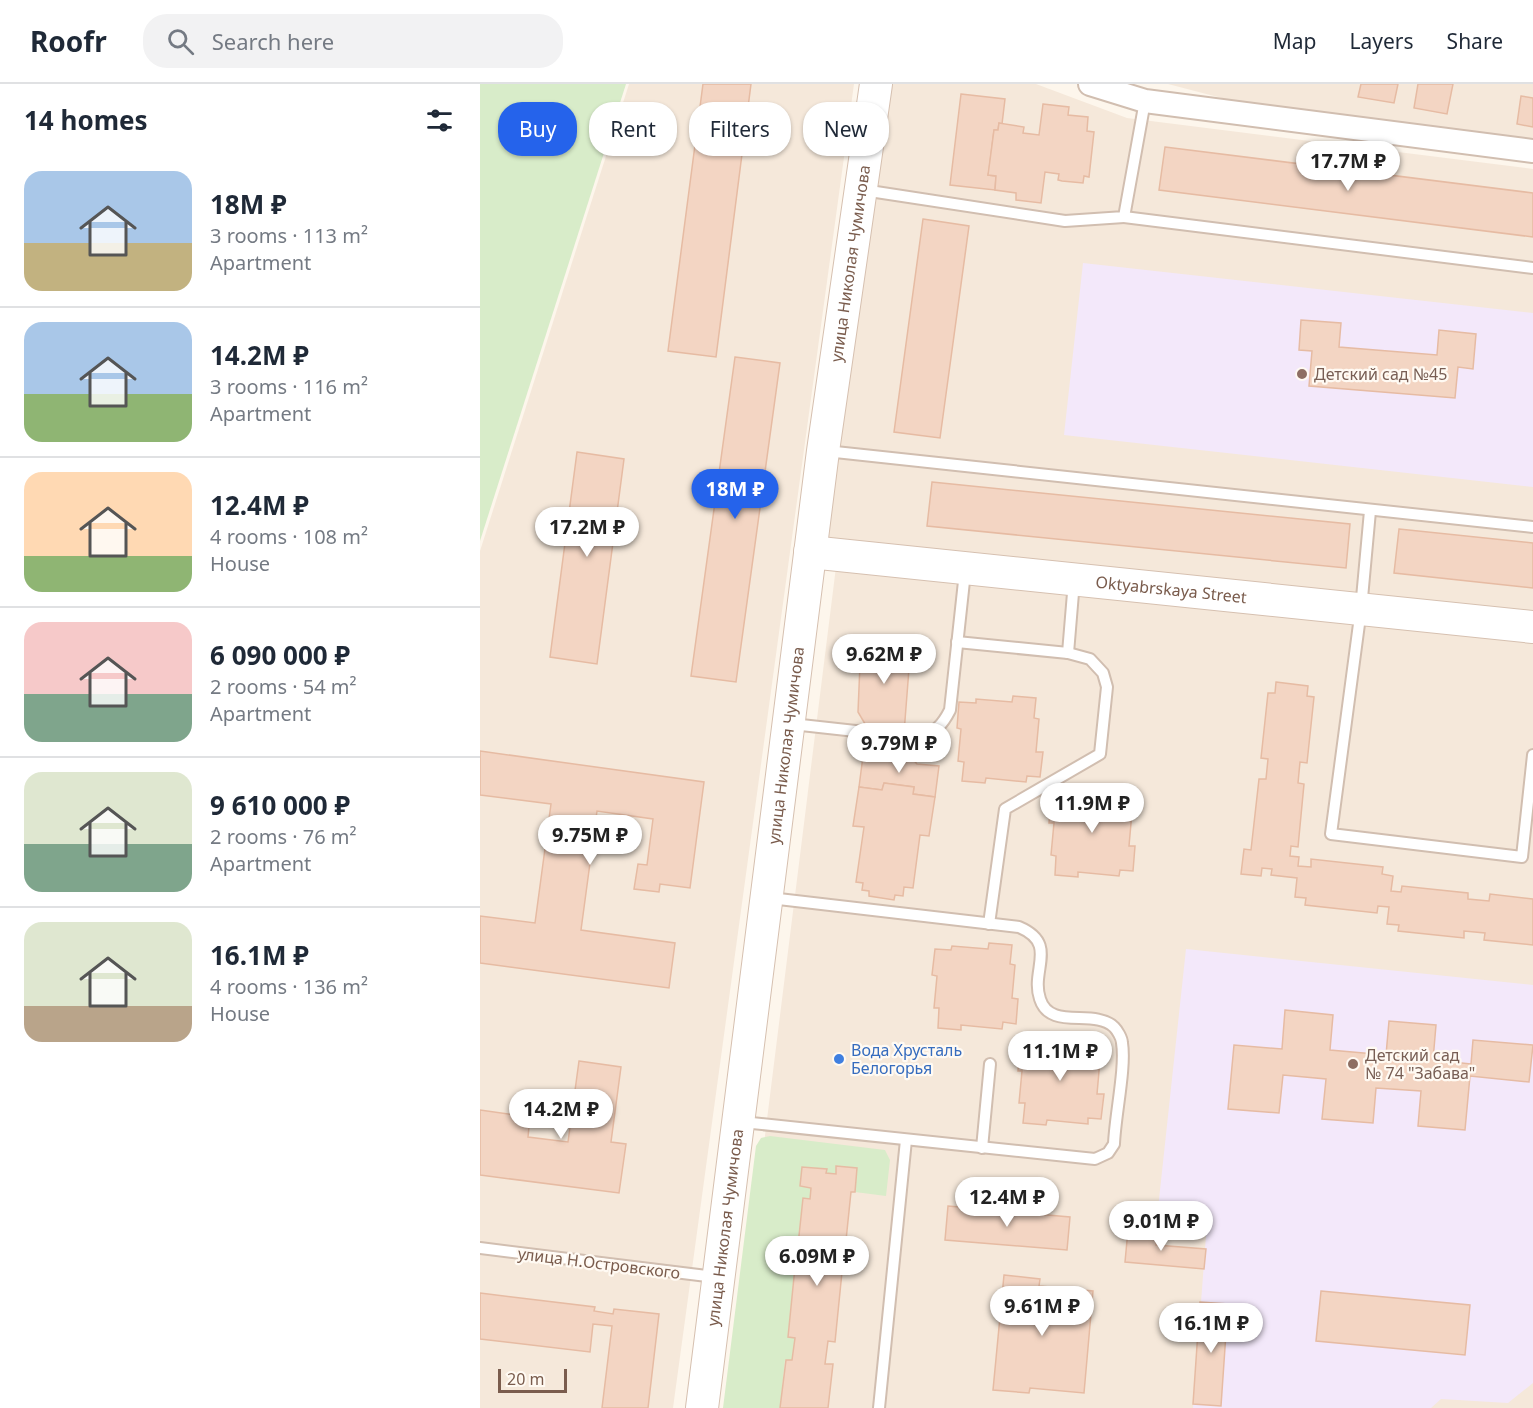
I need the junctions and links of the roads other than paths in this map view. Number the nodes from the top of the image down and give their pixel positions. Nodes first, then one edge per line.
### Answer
1 (876, 84) edge
2 (1097, 85) edge
3 (1145, 101) junction
4 (1533, 151) edge
5 (862, 190) junction
6 (1124, 217) junction
7 (1533, 268) edge
8 (823, 451) junction
9 (1370, 511) junction
10 (1533, 527) edge
11 (810, 552) junction
12 (966, 568) junction
13 (1074, 579) junction
14 (1361, 609) junction
15 (1533, 627) edge
16 (957, 642) junction
17 (1068, 653) junction
18 (789, 724) junction
19 (1533, 755) edge
20 (767, 898) junction
21 (989, 924) junction
22 (990, 1064) dead end
23 (738, 1122) junction
24 (906, 1140) junction
25 (982, 1148) junction
26 (480, 1248) edge
27 (719, 1277) junction
28 (702, 1408) edge
29 (879, 1408) edge

1 - 5 street, улица Николая Чумичова
2 - 3 street
3 - 4 street
3 - 6 lane
5 - 6 lane
5 - 8 street, улица Николая Чумичова
6 - 7 lane
8 - 9 lane
8 - 11 street, улица Николая Чумичова
9 - 10 lane
9 - 14 lane
11 - 12 street, Oktyabrskaya Street
11 - 18 street, улица Николая Чумичова
12 - 13 street, Oktyabrskaya Street
12 - 16 lane
13 - 14 street, Oktyabrskaya Street
13 - 17 lane
14 - 15 street, Oktyabrskaya Street
14 - 19 lane
16 - 17 lane
16 - 18 lane
17 - 21 lane
18 - 20 street, улица Николая Чумичова
20 - 21 lane
20 - 23 street, улица Николая Чумичова
21 - 25 lane
22 - 25 lane
23 - 24 lane
23 - 27 street, улица Николая Чумичова
24 - 25 lane
24 - 29 lane
26 - 27 lane, улица Н.Островского
27 - 28 street, улица Николая Чумичова

